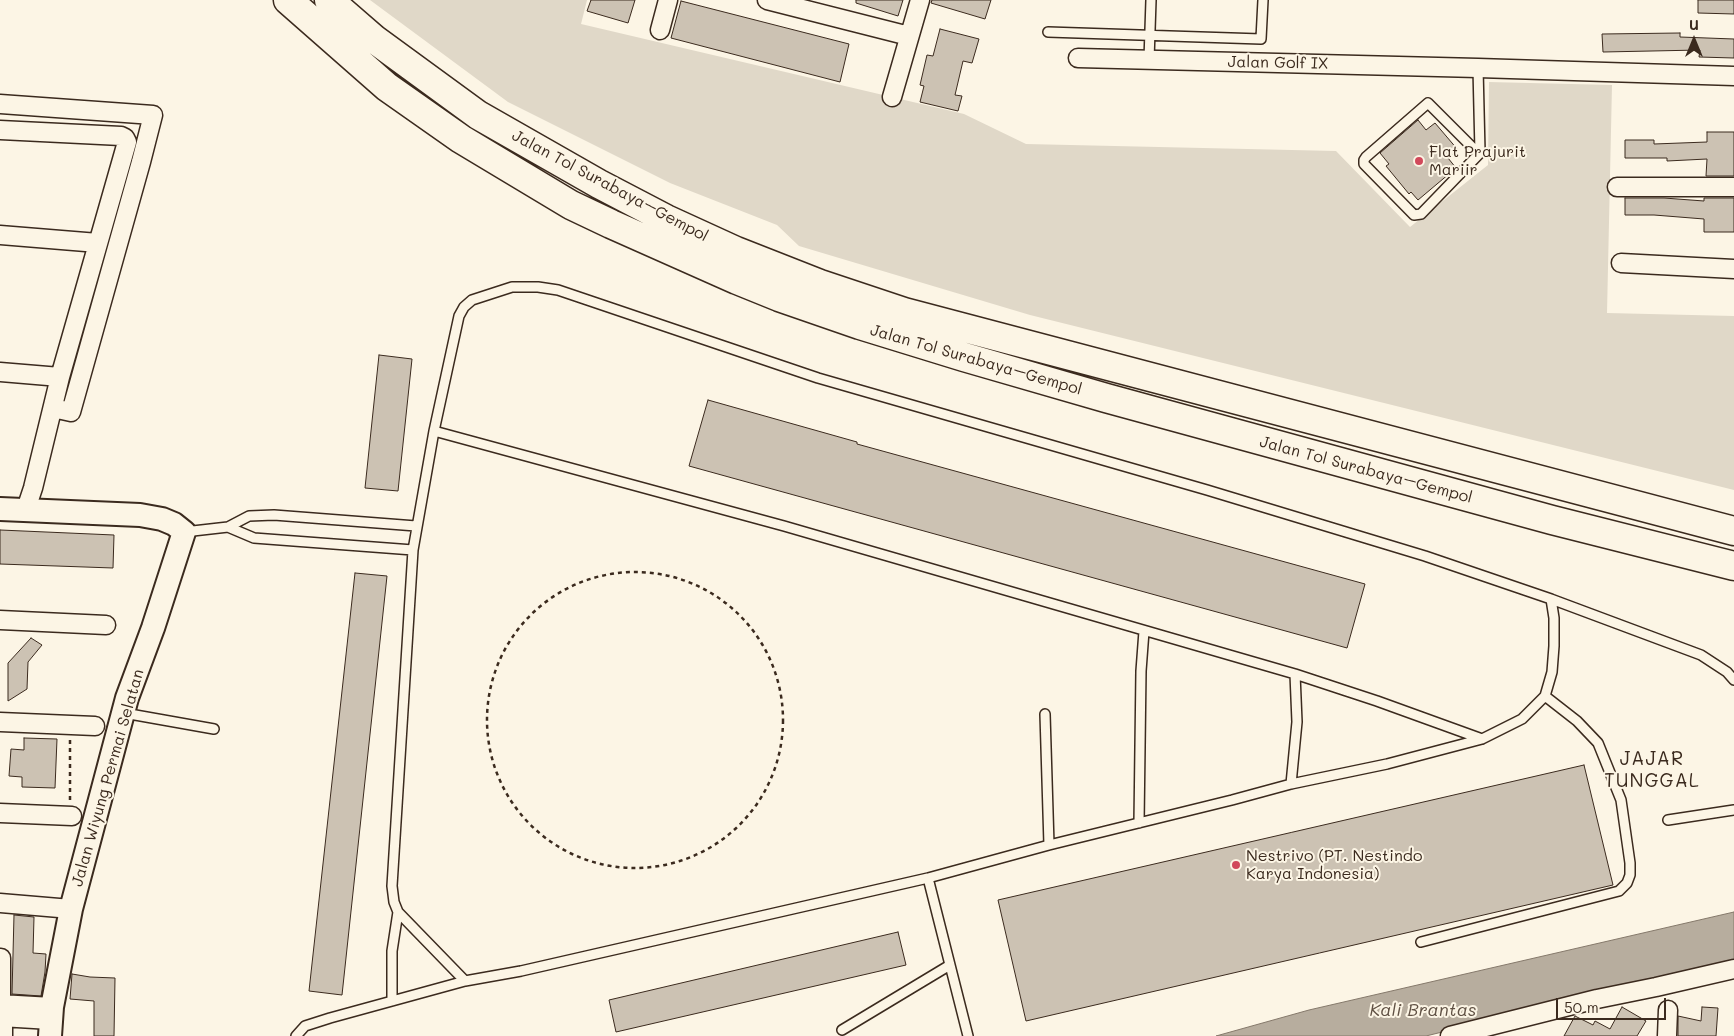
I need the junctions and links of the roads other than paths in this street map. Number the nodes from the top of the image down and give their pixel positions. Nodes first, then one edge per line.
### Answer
1 (288, 0) edge
2 (329, 0) edge
3 (668, 0) edge
4 (767, 0) edge
5 (920, 0) edge
6 (1151, 0) edge
7 (1263, 0) edge
8 (660, 30) dead end
9 (1048, 32) dead end
10 (1149, 35) junction
11 (909, 36) junction
12 (1078, 58) dead end
13 (1149, 60) junction
14 (1478, 68) junction
15 (1734, 76) edge
16 (892, 97) dead end
17 (0, 104) edge
18 (0, 130) edge
19 (1479, 154) junction
20 (1617, 187) dead end
21 (1734, 187) edge
22 (0, 234) edge
23 (98, 243) junction
24 (1621, 263) dead end
25 (1734, 269) edge
26 (0, 372) edge
27 (60, 377) junction
28 (53, 408) junction
29 (434, 431) junction
30 (1614, 500) junction
31 (0, 509) edge
32 (26, 509) junction
33 (1552, 520) junction
34 (416, 526) junction
35 (1734, 526) edge
36 (228, 527) junction
37 (1734, 531) edge
38 (184, 532) junction
39 (413, 550) junction
40 (1734, 566) edge
41 (1734, 586) edge
42 (1551, 599) junction
43 (0, 620) edge
44 (106, 625) dead end
45 (1144, 631) junction
46 (1295, 674) junction
47 (1734, 680) edge
48 (1545, 696) junction
49 (124, 713) junction
50 (1045, 714) dead end
51 (0, 722) edge
52 (95, 726) dead end
53 (214, 729) dead end
54 (1482, 740) junction
55 (1292, 784) junction
56 (1734, 810) edge
57 (0, 813) edge
58 (71, 816) road end
59 (1668, 820) dead end
60 (1139, 823) junction
61 (1048, 845) junction
62 (928, 878) junction
63 (0, 903) edge
64 (71, 909) junction
65 (398, 912) junction
66 (1421, 942) dead end
67 (1, 958) edge
68 (950, 966) junction
69 (1734, 969) edge
70 (465, 981) junction
71 (392, 1001) junction
72 (1, 1010) edge
73 (1668, 1010) dead end
74 (43, 1015) edge
75 (842, 1030) dead end
76 (1458, 1035) edge
77 (3, 1036) edge
78 (296, 1036) edge
79 (968, 1036) edge
80 (1667, 1036) edge

1 - 33 highway, Jalan Tol Surabaya–Gempol
2 - 30 highway, Jalan Tol Surabaya–Gempol
3 - 8 street
4 - 11 street
5 - 11 street
6 - 10 lane
7 - 10 lane
9 - 10 lane
10 - 13 lane
11 - 16 street
12 - 13 street, Jalan Golf IX
13 - 14 street, Jalan Golf IX
14 - 15 street, Jalan Golf IX
14 - 19 lane
17 - 28 street
18 - 23 street
19 - 19 lane
20 - 21 street
22 - 23 street
23 - 27 street
24 - 25 street
26 - 27 street
27 - 28 street
28 - 32 street
29 - 34 lane
29 - 42 lane
29 - 45 lane
30 - 35 highway
30 - 37 highway, Jalan Tol Surabaya–Gempol
31 - 32 street
32 - 38 street
33 - 40 highway, Jalan Tol Surabaya–Gempol
33 - 41 highway
34 - 36 lane
34 - 39 lane
36 - 38 lane
36 - 39 lane
38 - 49 street, Jalan Wiyung Permai Selatan
39 - 65 lane
42 - 47 lane
42 - 48 lane
43 - 44 street
45 - 46 lane
45 - 60 lane
46 - 54 lane
46 - 55 lane
48 - 54 lane
48 - 66 lane
49 - 53 lane
49 - 64 street, Jalan Wiyung Permai Selatan
50 - 61 lane
51 - 52 street
54 - 55 lane
55 - 60 lane
56 - 59 lane
57 - 58 street
60 - 61 lane
61 - 62 lane
62 - 68 lane
62 - 70 lane
63 - 64 street
64 - 74 street, Jalan Wiyung Permai Selatan
65 - 70 lane
65 - 71 lane
67 - 72 street
68 - 75 lane
68 - 79 lane
69 - 76 street
70 - 71 lane
71 - 78 lane
72 - 74 street
72 - 77 street
73 - 80 street

